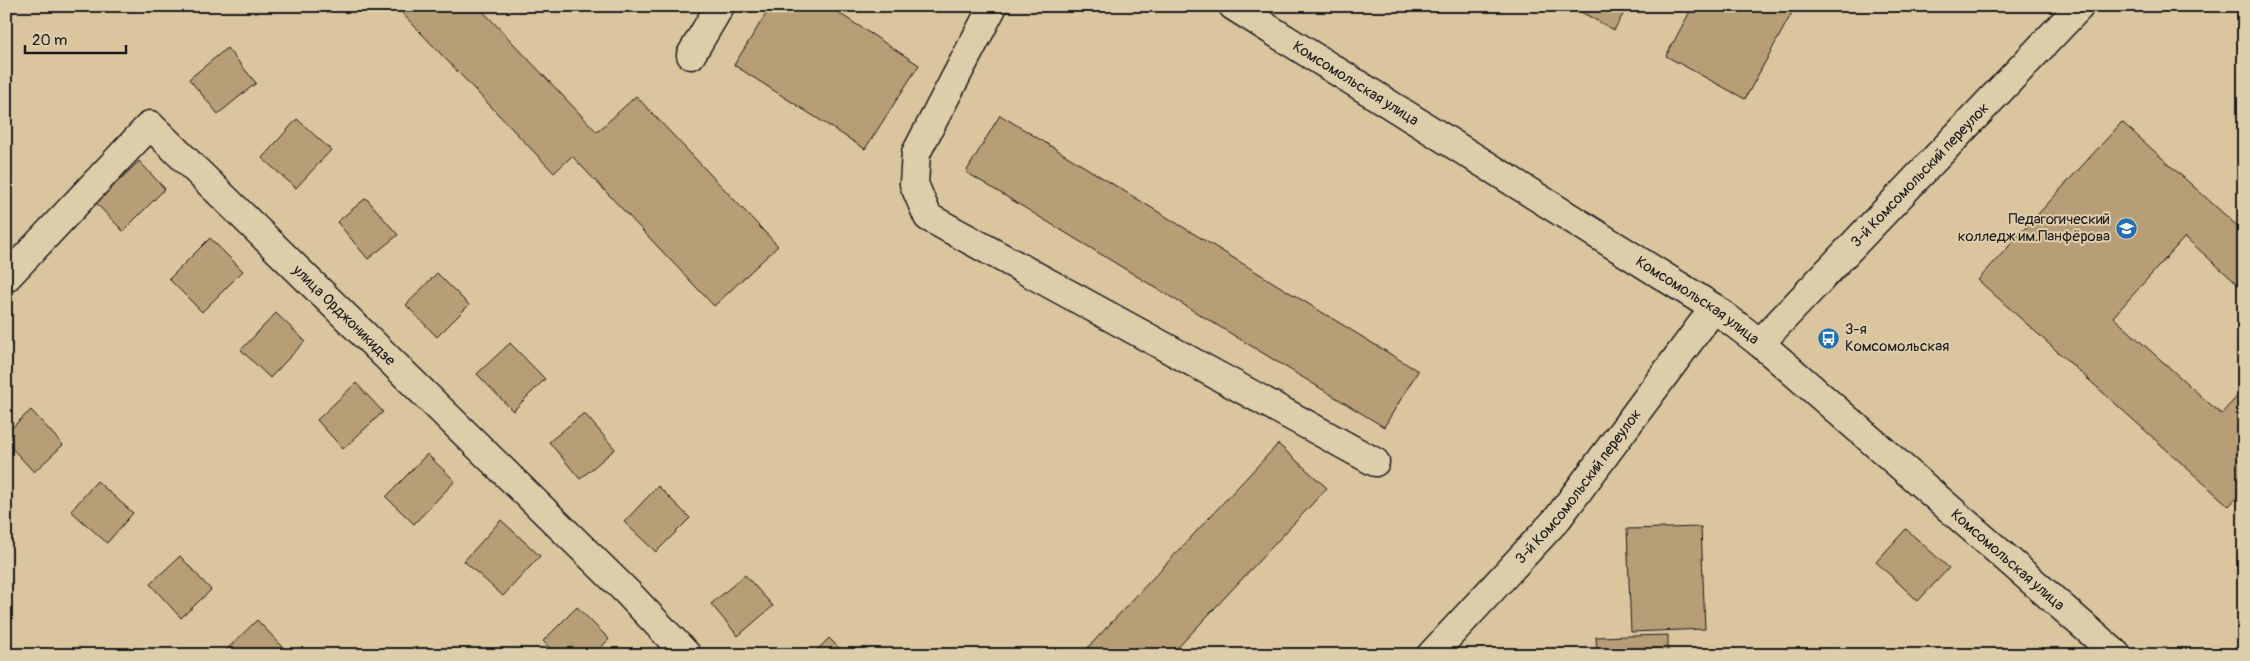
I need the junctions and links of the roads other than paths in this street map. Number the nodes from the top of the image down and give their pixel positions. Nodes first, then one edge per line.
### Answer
1 (720, 6) edge
2 (993, 6) edge
3 (1233, 6) edge
4 (2080, 6) edge
5 (691, 55) dead end
6 (6, 278) edge
7 (1714, 308) junction
8 (1760, 343) junction
9 (1375, 462) dead end
10 (687, 655) edge
11 (1431, 655) edge
12 (2117, 655) edge

1 - 5 street
2 - 9 street
3 - 7 street, Комсомольская улица
4 - 8 street, 3-й Комсомольский переулок
6 - 10 street, улица Орджоникидзе
7 - 8 street, Комсомольская улица
7 - 11 street, 3-й Комсомольский переулок
8 - 12 street, Комсомольская улица

